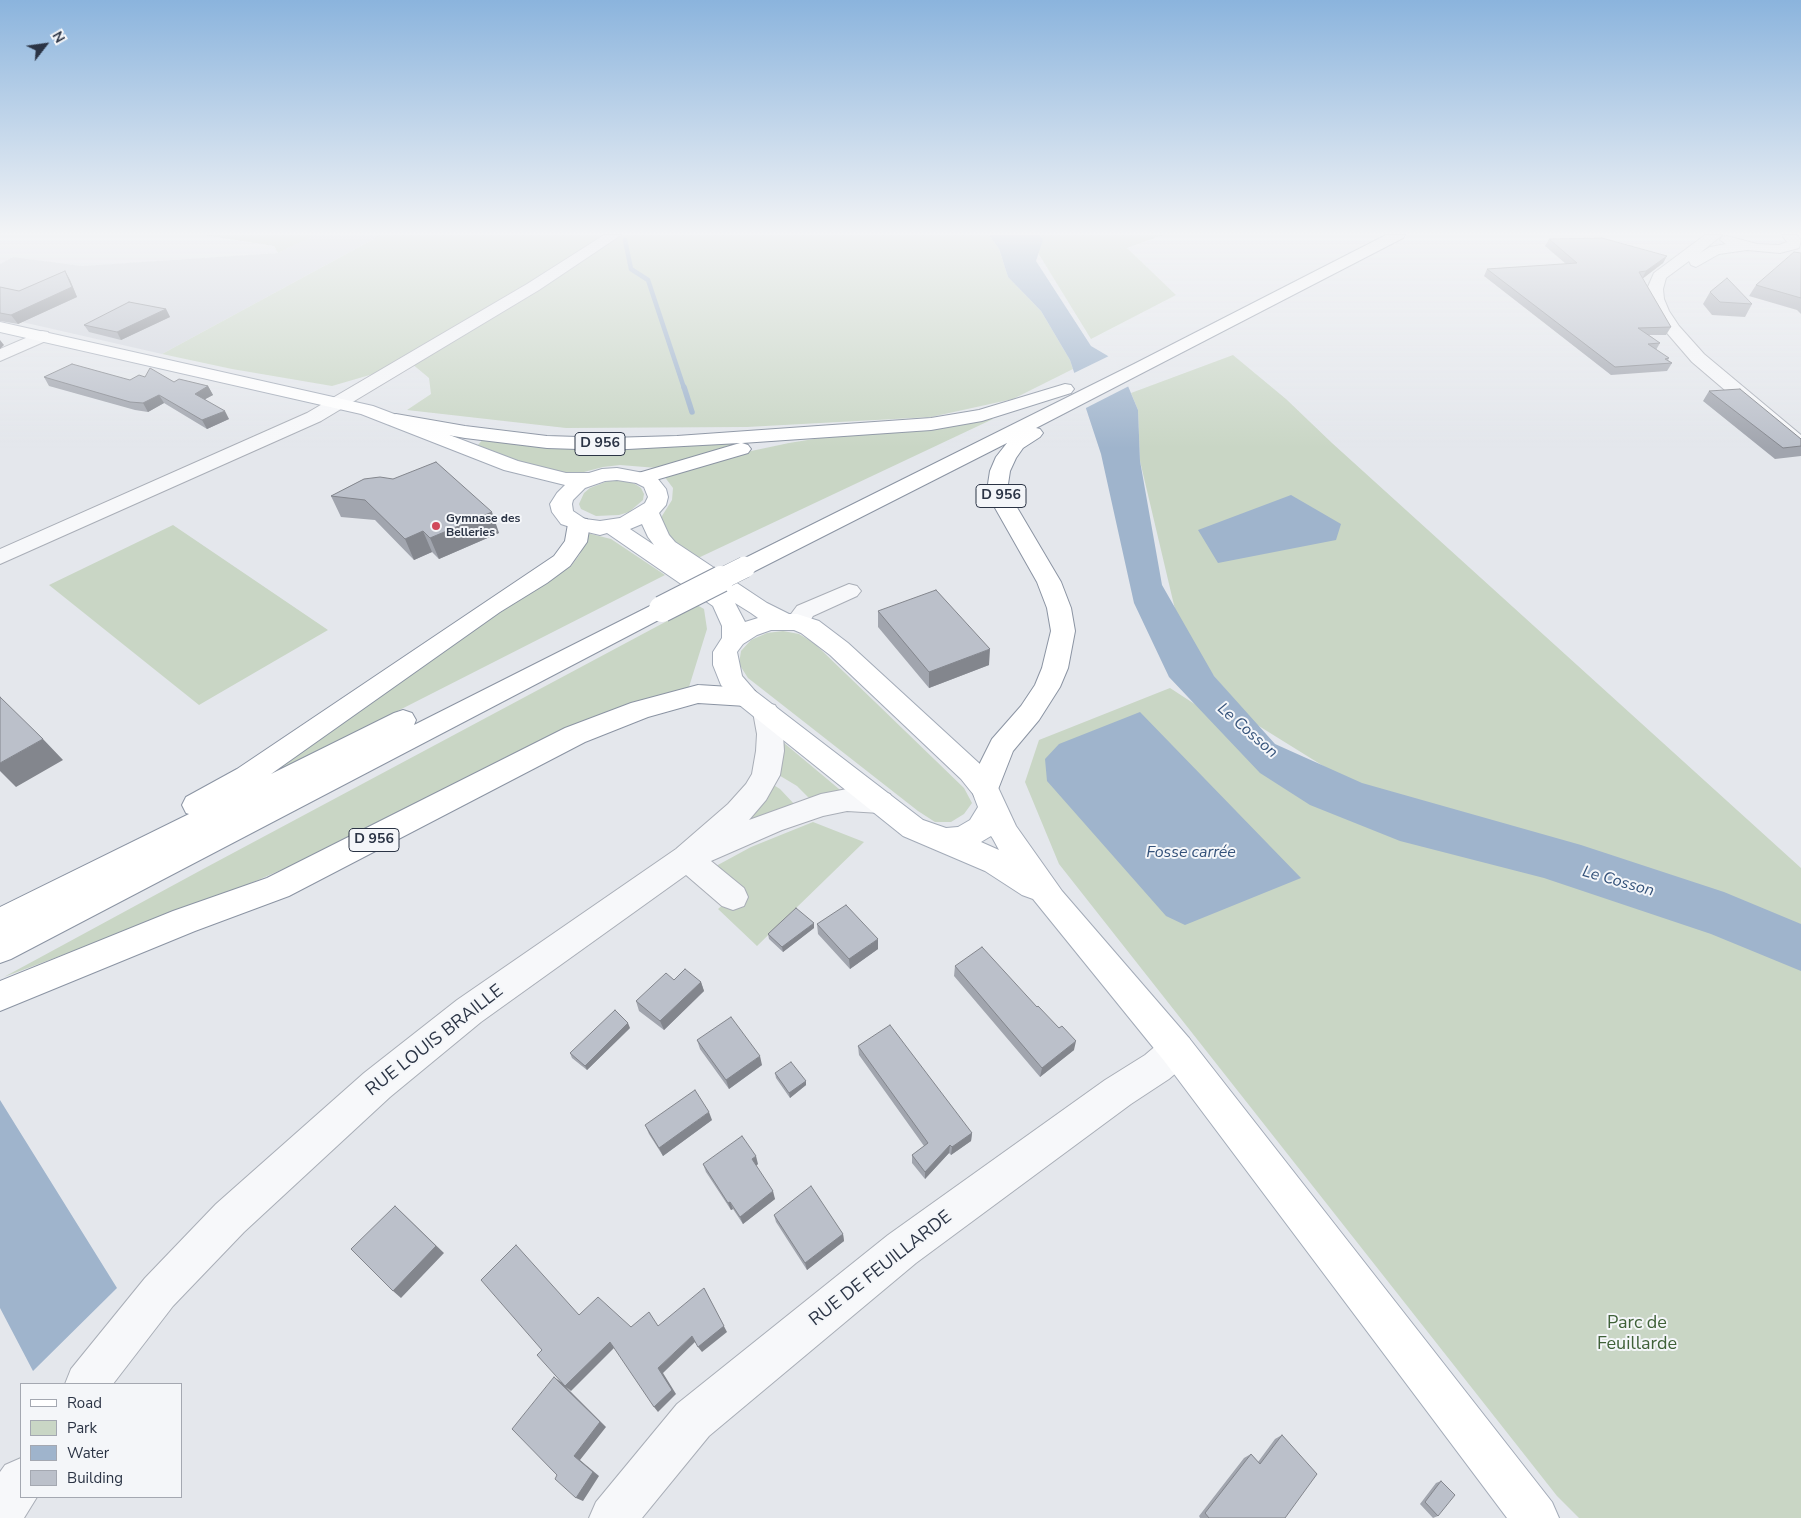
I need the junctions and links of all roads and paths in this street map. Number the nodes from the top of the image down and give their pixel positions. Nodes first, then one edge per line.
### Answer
1 (500, 306) edge
2 (1242, 306) edge
3 (1252, 306) edge
4 (1659, 306) edge
5 (0, 327) edge
6 (42, 336) junction
7 (0, 356) edge
8 (1137, 362) junction
9 (1068, 396) junction
10 (336, 404) junction
11 (396, 420) junction
12 (806, 434) junction
13 (1801, 445) edge
14 (482, 456) junction
15 (642, 478) junction
16 (588, 479) junction
17 (549, 497) junction
18 (648, 512) junction
19 (578, 524) junction
20 (612, 527) junction
21 (0, 557) edge
22 (849, 591) dead end
23 (656, 602) junction
24 (790, 622) junction
25 (734, 638) junction
26 (756, 705) junction
27 (989, 799) junction
28 (880, 802) junction
29 (946, 840) junction
30 (687, 858) junction
31 (81, 882) junction
32 (733, 897) dead end
33 (1051, 900) junction
34 (0, 922) edge
35 (0, 949) edge
36 (0, 996) edge
37 (1177, 1050) junction
38 (87, 1383) edge
39 (20, 1483) edge
40 (0, 1514) edge
41 (612, 1518) edge
42 (1536, 1518) edge

1 - 10 street
2 - 8 main road, D 956
3 - 8 main road, D 956
4 - 13 street
5 - 6 main road
6 - 7 street
6 - 10 main road
8 - 9 main road, D 956
9 - 12 main road, D 956
9 - 23 main road, D 956, bridge
9 - 27 main road, D 956
10 - 11 main road
10 - 21 street
11 - 12 main road, D 956
11 - 14 main road
12 - 15 main road, D 956
14 - 16 main road
14 - 17 main road
15 - 16 main road
15 - 18 main road
16 - 17 main road
17 - 19 main road
18 - 20 main road
18 - 24 main road
19 - 20 main road
19 - 31 main road, D 956
20 - 25 main road
22 - 24 street
23 - 31 main road, D 956
23 - 35 main road, D 956
24 - 25 main road
24 - 27 main road
25 - 26 main road
26 - 28 main road
26 - 30 street, RUE LOUIS BRAILLE
26 - 36 main road, D 956
27 - 29 main road
27 - 33 main road
28 - 29 main road
28 - 30 street
29 - 33 main road
30 - 32 street
30 - 38 street, RUE LOUIS BRAILLE
31 - 34 main road, D 956
33 - 37 main road
37 - 41 street, RUE DE FEUILLARDE
37 - 42 main road
39 - 40 street

